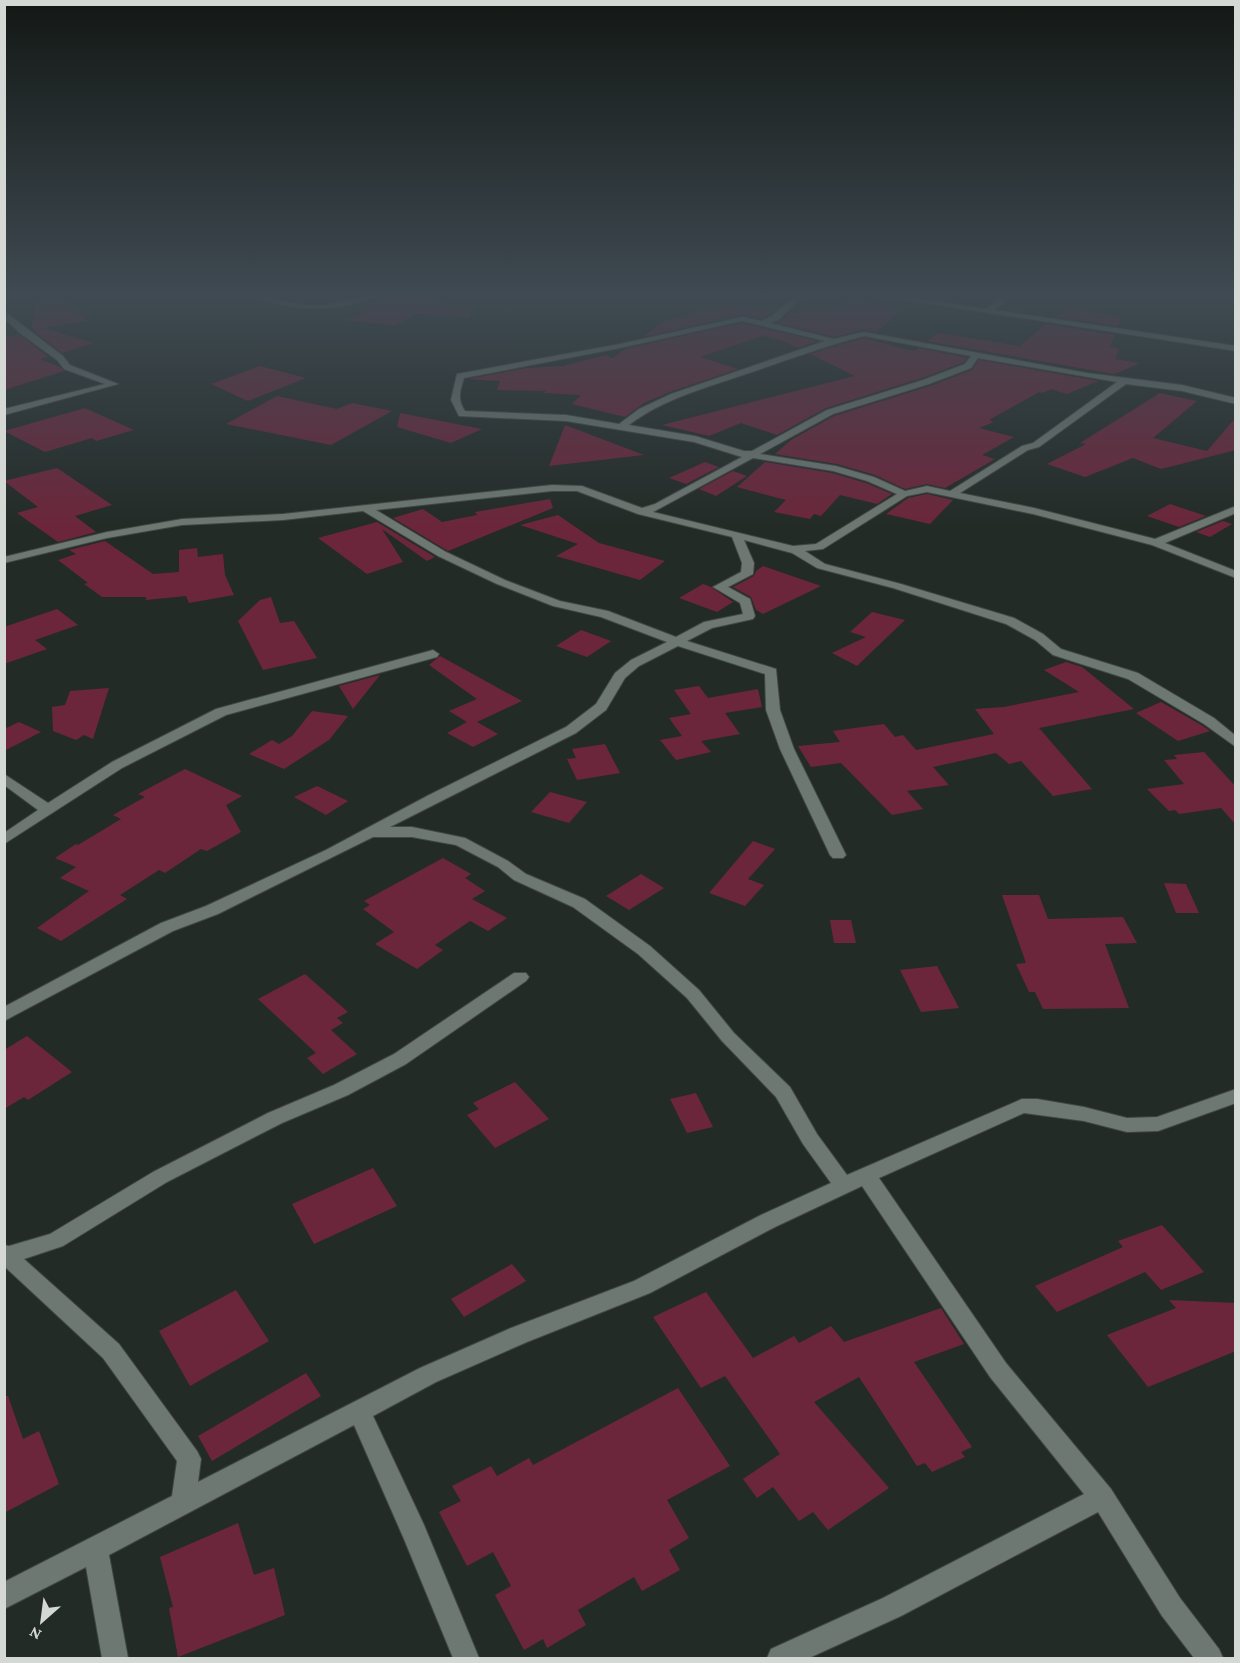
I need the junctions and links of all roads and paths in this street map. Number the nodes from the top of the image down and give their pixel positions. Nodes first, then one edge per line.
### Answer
1 (77, 372) edge
2 (481, 372) edge
3 (745, 372) edge
4 (953, 372) edge
5 (1071, 372) edge
6 (1124, 381) junction
7 (1236, 401) edge
8 (4, 412) edge
9 (621, 427) junction
10 (755, 454) junction
11 (953, 493) junction
12 (904, 494) junction
13 (365, 508) junction
14 (1236, 509) edge
15 (642, 512) junction
16 (736, 535) junction
17 (1156, 543) junction
18 (785, 547) junction
19 (4, 560) edge
20 (1236, 575) edge
21 (676, 641) junction
22 (433, 654) dead end
23 (1236, 743) edge
24 (4, 778) edge
25 (49, 811) junction
26 (403, 814) junction
27 (370, 832) junction
28 (412, 832) junction
29 (4, 840) edge
30 (838, 855) dead end
31 (520, 977) dead end
32 (4, 1016) edge
33 (1236, 1096) edge
34 (866, 1175) junction
35 (844, 1186) junction
36 (6, 1254) edge
37 (358, 1411) junction
38 (1101, 1497) junction
39 (183, 1502) junction
40 (95, 1548) junction
41 (4, 1596) edge
42 (115, 1659) edge
43 (466, 1659) edge
44 (780, 1659) edge
45 (1210, 1659) edge

1 - 8 street
2 - 9 street
3 - 9 street
4 - 10 street
5 - 6 street
6 - 7 street
6 - 11 street
9 - 10 street
10 - 12 street
10 - 15 street
11 - 12 street
11 - 17 street
12 - 18 street
13 - 15 street
13 - 19 street
13 - 21 street
14 - 17 street
15 - 16 street
16 - 18 street
16 - 21 street
17 - 20 street
18 - 23 street
21 - 26 street
21 - 30 street
22 - 25 street
24 - 25 street
25 - 29 street
26 - 27 street
26 - 28 street
27 - 28 street
27 - 32 street
28 - 35 street
31 - 36 street
33 - 34 street
34 - 35 street
34 - 38 street
35 - 37 street
36 - 39 street
37 - 39 street
37 - 43 street
38 - 44 street
38 - 45 street
39 - 40 street
40 - 41 street
40 - 42 street

